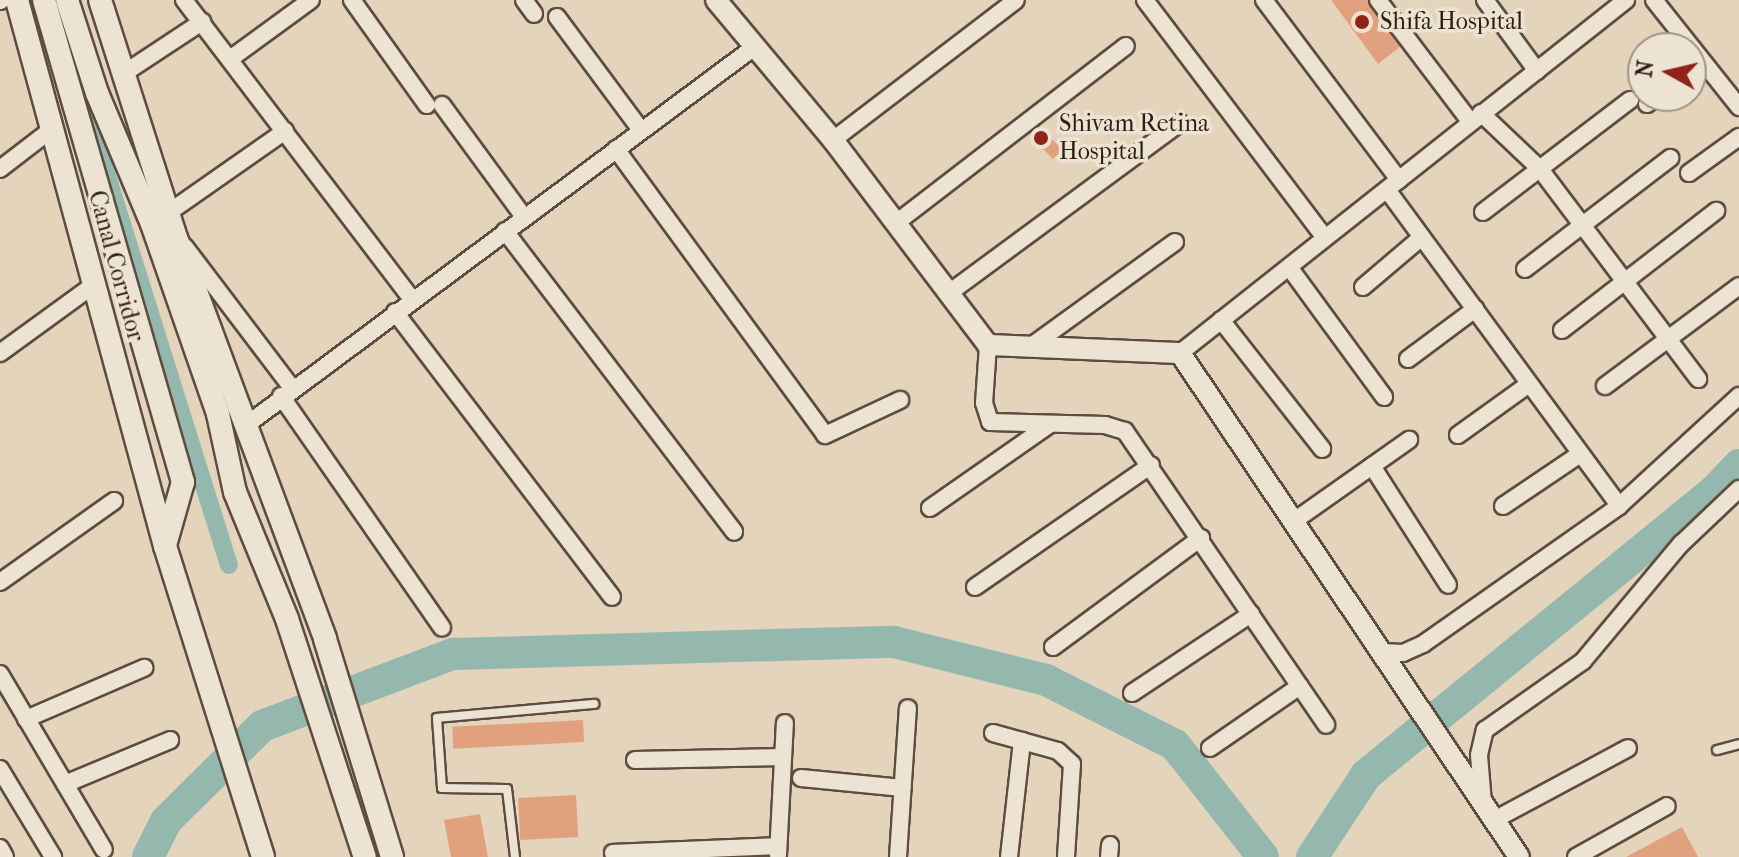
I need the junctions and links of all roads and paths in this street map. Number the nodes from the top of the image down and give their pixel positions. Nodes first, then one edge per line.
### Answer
1 (17, 0) edge
2 (44, 0) edge
3 (67, 0) edge
4 (100, 0) edge
5 (184, 0) edge
6 (311, 0) edge
7 (352, 0) edge
8 (1016, 0) edge
9 (1145, 0) edge
10 (1264, 0) edge
11 (1378, 0) edge
12 (1485, 0) edge
13 (1654, 0) edge
14 (724, 3) edge
15 (1615, 3) edge
16 (557, 17) dead end
17 (202, 22) junction
18 (1675, 32) edge
19 (1126, 46) dead end
20 (753, 48) junction
21 (230, 59) junction
22 (1537, 71) junction
23 (123, 74) junction
24 (1707, 77) edge
25 (1739, 107) edge
26 (1627, 112) edge
27 (1476, 117) junction
28 (1180, 123) dead end
29 (52, 129) junction
30 (641, 130) junction
31 (285, 131) junction
32 (1739, 137) edge
33 (833, 140) junction
34 (616, 149) junction
35 (1670, 158) dead end
36 (0, 169) edge
37 (1540, 169) junction
38 (1689, 173) dead end
39 (1393, 186) junction
40 (1716, 211) dead end
41 (1483, 212) dead end
42 (524, 217) junction
43 (171, 223) junction
44 (896, 223) junction
45 (1583, 224) junction
46 (505, 231) junction
47 (1422, 237) junction
48 (1325, 238) junction
49 (1175, 242) dead end
50 (1289, 267) junction
51 (1525, 269) dead end
52 (1627, 280) junction
53 (95, 284) junction
54 (1739, 286) edge
55 (1363, 287) dead end
56 (949, 293) junction
57 (412, 299) junction
58 (1475, 309) junction
59 (395, 312) junction
60 (1221, 320) junction
61 (1562, 330) dead end
62 (1671, 337) junction
63 (988, 345) junction
64 (1030, 347) junction
65 (0, 353) edge
66 (1180, 353) junction
67 (1408, 359) dead end
68 (1698, 379) dead end
69 (1529, 384) junction
70 (1605, 386) dead end
71 (287, 392) junction
72 (1739, 396) edge
73 (1384, 397) dead end
74 (900, 400) dead end
75 (1049, 425) junction
76 (245, 426) junction
77 (1458, 435) dead end
78 (1409, 440) dead end
79 (1322, 449) dead end
80 (1580, 454) junction
81 (1151, 465) junction
82 (1372, 466) junction
83 (1739, 489) edge
84 (235, 492) junction
85 (270, 494) junction
86 (114, 501) dead end
87 (1503, 506) dead end
88 (1619, 506) junction
89 (930, 508) dead end
90 (1294, 521) junction
91 (734, 532) dead end
92 (1201, 538) junction
93 (165, 546) junction
94 (0, 582) edge
95 (1448, 585) dead end
96 (975, 587) dead end
97 (612, 597) dead end
98 (1251, 614) junction
99 (442, 628) dead end
100 (1053, 647) dead end
101 (1388, 659) junction
102 (144, 668) dead end
103 (0, 674) edge
104 (1300, 686) junction
105 (1132, 693) dead end
106 (594, 704) dead end
107 (908, 708) dead end
108 (26, 719) junction
109 (785, 723) dead end
110 (1326, 725) dead end
111 (993, 733) dead end
112 (170, 740) dead end
113 (1022, 741) junction
114 (1739, 744) edge
115 (1210, 748) dead end
116 (1628, 748) dead end
117 (1717, 750) dead end
118 (783, 757) junction
119 (635, 760) dead end
120 (1, 774) edge
121 (801, 778) dead end
122 (65, 784) junction
123 (903, 788) junction
124 (1667, 806) dead end
125 (1489, 812) junction
126 (0, 848) edge
127 (104, 850) dead end
128 (778, 852) edge
129 (613, 853) dead end
130 (5, 857) edge
131 (53, 857) edge
132 (263, 857) edge
133 (365, 857) edge
134 (392, 857) edge
135 (515, 857) edge
136 (898, 857) edge
137 (1009, 857) edge
138 (1066, 857) edge
139 (1519, 857) edge
140 (1576, 857) edge

1 - 29 main road, Canal Corridor
2 - 93 main road
3 - 84 main road
4 - 23 main road
5 - 17 street
6 - 21 street
7 - 42 street
8 - 33 street
9 - 48 street
10 - 39 street
11 - 27 street
12 - 22 street
13 - 18 street
14 - 20 street
15 - 22 street
16 - 30 street
17 - 21 street
17 - 23 street
19 - 44 street
20 - 30 street
20 - 33 street
21 - 31 street
22 - 27 street
23 - 43 main road
24 - 25 street
26 - 37 street
27 - 37 street
27 - 39 street
28 - 56 street
29 - 36 street
29 - 53 main road, Canal Corridor
30 - 34 street
31 - 43 street
31 - 57 street
32 - 38 street
33 - 44 street
34 - 42 street
34 - 74 street
35 - 45 street
37 - 41 street
37 - 45 street
39 - 47 street
39 - 48 street
40 - 52 street
42 - 46 street
43 - 71 street
43 - 76 main road
44 - 56 street
45 - 51 street
45 - 52 street
46 - 57 street
46 - 91 street
47 - 55 street
47 - 58 street
48 - 50 street
49 - 64 street
50 - 60 street
50 - 73 street
52 - 61 street
52 - 62 street
53 - 65 street
53 - 93 main road, Canal Corridor
54 - 62 street
56 - 63 street
57 - 59 street
58 - 67 street
58 - 69 street
59 - 71 street
59 - 97 street
60 - 66 street
60 - 79 street
62 - 68 street
62 - 70 street
63 - 64 street
63 - 75 street
64 - 66 street
66 - 90 street
69 - 77 street
69 - 80 street
71 - 76 street
71 - 99 street
72 - 88 street
75 - 81 street
75 - 89 street
76 - 85 main road
78 - 82 street
80 - 87 street
80 - 88 street
81 - 92 street
81 - 96 street
82 - 90 street
82 - 95 street
83 - 125 street
84 - 85 main road
84 - 133 main road
85 - 134 main road
86 - 94 street
88 - 101 street
90 - 101 street
92 - 98 street
92 - 100 street
93 - 132 main road, Canal Corridor
98 - 104 street
98 - 105 street
101 - 125 street
102 - 108 street
103 - 108 street
104 - 110 street
104 - 115 street
106 - 135 lane
107 - 123 street
108 - 122 street
109 - 118 street
111 - 113 street
112 - 122 street
113 - 137 street
113 - 138 street
114 - 117 lane
116 - 125 street
118 - 119 street
118 - 128 street
120 - 131 street
121 - 123 street
122 - 127 street
123 - 136 street
124 - 140 street
125 - 139 street
126 - 130 street
128 - 129 street

